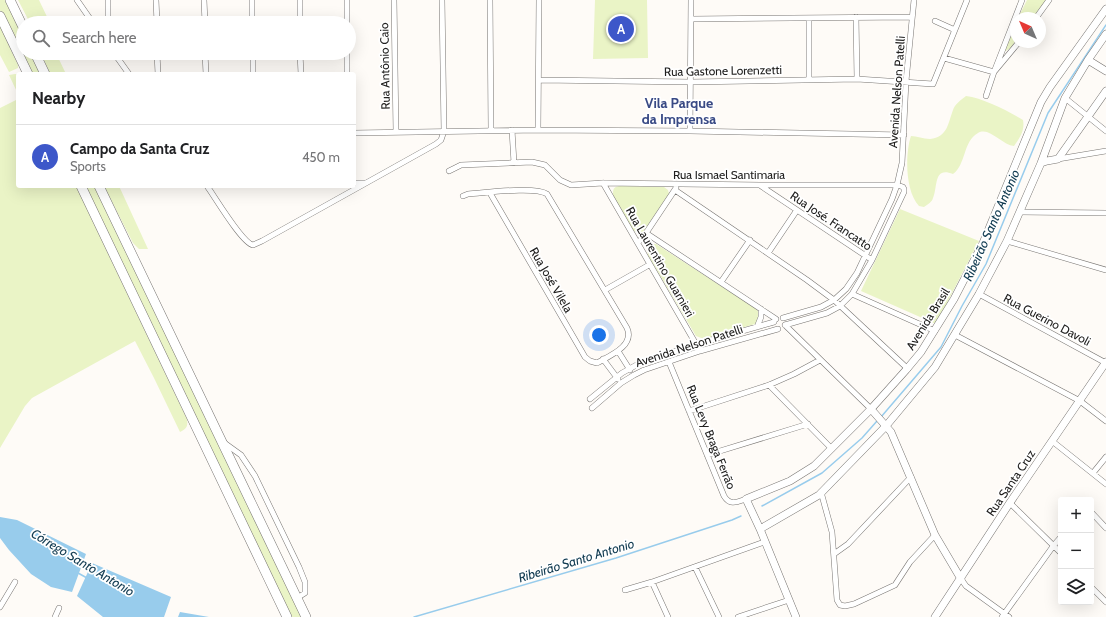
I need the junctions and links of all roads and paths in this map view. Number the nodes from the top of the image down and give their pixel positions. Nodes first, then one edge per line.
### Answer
1 (77, 0) edge
2 (108, 0) edge
3 (156, 0) edge
4 (204, 0) edge
5 (252, 0) edge
6 (300, 0) edge
7 (347, 0) edge
8 (394, 0) edge
9 (442, 0) edge
10 (490, 0) edge
11 (540, 0) edge
12 (691, 0) edge
13 (914, 0) edge
14 (967, 0) edge
15 (1022, 0) edge
16 (1050, 0) edge
17 (12, 2) edge
18 (1106, 9) edge
19 (1041, 12) edge
20 (0, 16) edge
21 (18, 16) edge
22 (88, 16) edge
23 (108, 16) edge
24 (157, 16) edge
25 (205, 16) edge
26 (252, 16) edge
27 (300, 16) edge
28 (347, 16) edge
29 (856, 16) junction
30 (912, 17) junction
31 (809, 18) junction
32 (692, 19) junction
33 (935, 21) dead end
34 (955, 30) junction
35 (1106, 34) edge
36 (1013, 48) edge
37 (16, 49) edge
38 (944, 58) junction
39 (21, 60) edge
40 (39, 60) edge
41 (119, 60) edge
42 (157, 60) edge
43 (205, 60) edge
44 (253, 60) edge
45 (300, 60) edge
46 (347, 60) edge
47 (1088, 60) junction
48 (1106, 71) edge
49 (27, 72) edge
50 (45, 72) edge
51 (128, 72) edge
52 (158, 72) edge
53 (206, 72) edge
54 (253, 72) edge
55 (300, 72) edge
56 (347, 72) edge
57 (994, 72) junction
58 (857, 79) junction
59 (540, 80) junction
60 (809, 80) junction
61 (906, 81) junction
62 (691, 82) junction
63 (1106, 91) edge
64 (986, 96) dead end
65 (1064, 98) junction
66 (1088, 117) junction
67 (491, 130) junction
68 (512, 130) junction
69 (538, 130) junction
70 (444, 131) junction
71 (690, 131) junction
72 (1106, 131) edge
73 (396, 132) junction
74 (356, 133) edge
75 (904, 135) junction
76 (1106, 150) edge
77 (1058, 159) junction
78 (514, 163) junction
79 (1041, 163) junction
80 (449, 171) dead end
81 (356, 183) edge
82 (366, 183) junction
83 (603, 183) junction
84 (678, 185) junction
85 (897, 185) junction
86 (760, 186) junction
87 (82, 188) edge
88 (100, 188) edge
89 (209, 188) edge
90 (675, 190) junction
91 (490, 193) junction
92 (463, 196) dead end
93 (797, 210) junction
94 (1020, 212) junction
95 (1106, 213) edge
96 (646, 233) junction
97 (750, 240) junction
98 (1007, 241) junction
99 (638, 243) junction
100 (768, 253) junction
101 (865, 255) junction
102 (872, 260) junction
103 (649, 265) junction
104 (1106, 270) edge
105 (721, 282) junction
106 (604, 290) junction
107 (852, 294) junction
108 (979, 294) junction
109 (834, 300) junction
110 (840, 306) junction
111 (761, 309) junction
112 (783, 318) junction
113 (775, 321) junction
114 (785, 325) junction
115 (757, 326) junction
116 (778, 329) junction
117 (935, 331) junction
118 (956, 335) junction
119 (697, 344) junction
120 (618, 351) junction
121 (700, 351) junction
122 (603, 359) junction
123 (820, 360) junction
124 (669, 362) junction
125 (1106, 362) edge
126 (629, 368) junction
127 (908, 369) junction
128 (634, 375) junction
129 (616, 377) junction
130 (621, 383) junction
131 (769, 385) junction
132 (590, 399) dead end
133 (1080, 401) junction
134 (592, 408) dead end
135 (871, 409) junction
136 (690, 411) junction
137 (1106, 421) edge
138 (808, 424) junction
139 (884, 424) junction
140 (221, 440) junction
141 (1052, 441) junction
142 (832, 449) junction
143 (707, 456) junction
144 (1106, 457) edge
145 (1093, 473) junction
146 (911, 478) junction
147 (1106, 484) edge
148 (821, 492) junction
149 (746, 500) junction
150 (1010, 503) junction
151 (1094, 514) edge
152 (1106, 528) edge
153 (760, 529) junction
154 (935, 535) junction
155 (1058, 540) edge
156 (764, 542) junction
157 (1054, 545) junction
158 (1058, 550) edge
159 (834, 554) junction
160 (695, 567) junction
161 (961, 579) junction
162 (15, 582) dead end
163 (652, 582) junction
164 (625, 590) dead end
165 (1094, 590) edge
166 (297, 598) junction
167 (789, 600) junction
168 (1106, 602) edge
169 (0, 607) edge
170 (59, 608) dead end
171 (1005, 616) edge
172 (55, 617) edge
173 (287, 617) edge
174 (306, 617) edge
175 (668, 617) edge
176 (718, 617) edge
177 (738, 617) edge
178 (796, 617) edge
179 (935, 617) edge

1 - 22 street
2 - 23 street
3 - 24 street
4 - 25 street
5 - 26 street
6 - 27 street
7 - 28 street
8 - 73 street, Rua Antônio Caio
9 - 70 street
10 - 67 street
11 - 59 street
12 - 32 street
13 - 30 street, Avenida Nelson Patelli
14 - 34 street
15 - 57 street
16 - 19 street
17 - 21 highway
18 - 117 main road, Avenida Brasil
20 - 37 highway
29 - 30 street
29 - 31 street
29 - 58 street
30 - 61 street, Avenida Nelson Patelli
31 - 32 street
31 - 60 street
32 - 62 street
33 - 34 street
34 - 38 street
35 - 47 main road
36 - 57 street
38 - 57 street
38 - 61 street, Rua Gastone Lorenzetti
39 - 49 highway
40 - 50 highway
41 - 51 street
42 - 52 street
43 - 53 street
44 - 54 street
45 - 55 street
46 - 56 street
47 - 48 main road
47 - 65 main road
57 - 64 street
58 - 60 street, Rua Gastone Lorenzetti
58 - 61 street, Rua Gastone Lorenzetti
59 - 62 street, Rua Gastone Lorenzetti
59 - 69 street
60 - 62 street, Rua Gastone Lorenzetti
61 - 75 street, Avenida Nelson Patelli
62 - 71 street
63 - 66 main road
65 - 66 street
65 - 79 main road
66 - 72 street
66 - 77 main road
67 - 68 street
67 - 70 street
68 - 69 street
68 - 78 street
69 - 71 street
70 - 73 street
70 - 82 street
71 - 75 street
73 - 74 street
75 - 85 street, Avenida Nelson Patelli
76 - 77 street
77 - 79 main road
78 - 80 street
78 - 83 street, Rua Ismael Santimaria
79 - 94 main road
81 - 82 street
82 - 89 street
83 - 84 street, Rua Ismael Santimaria
83 - 99 street, Rua Laurentino Guarnieri
84 - 86 street, Rua Ismael Santimaria
84 - 90 street
85 - 86 street, Rua Ismael Santimaria
85 - 101 street, Avenida Nelson Patelli
85 - 102 street, Avenida Nelson Patelli
86 - 93 street, Rua José. Francatto
87 - 173 highway
88 - 140 highway
90 - 96 street
90 - 97 street
91 - 92 street
91 - 106 street
91 - 122 street, Rua José Vilela
93 - 100 street
93 - 101 street, Rua José. Francatto
94 - 95 street
94 - 98 main road
96 - 99 street
96 - 105 street
97 - 100 street
97 - 105 street
98 - 104 street
98 - 108 main road
99 - 103 street, Rua Laurentino Guarnieri
100 - 109 street
101 - 102 street, Rua José. Francatto
101 - 109 street, Avenida Nelson Patelli
102 - 107 street, Avenida Nelson Patelli
103 - 106 street
103 - 119 street, Rua Laurentino Guarnieri
105 - 111 street
106 - 120 street
107 - 110 street, Avenida Nelson Patelli
107 - 117 street
108 - 118 main road
108 - 125 street, Rua Guerino Davoli
109 - 110 street
109 - 112 street, Avenida Nelson Patelli
110 - 114 street, Avenida Nelson Patelli
110 - 127 street
111 - 113 street
111 - 115 street
112 - 113 street
112 - 114 street
113 - 115 street, Avenida Nelson Patelli
113 - 116 street
114 - 116 street
114 - 123 street
115 - 119 street, Avenida Nelson Patelli
116 - 121 street, Avenida Nelson Patelli
117 - 127 main road, Avenida Brasil
118 - 133 street
118 - 139 main road
119 - 121 street, Rua Laurentino Guarnieri
119 - 126 street, Avenida Nelson Patelli
120 - 122 street
120 - 126 street
121 - 124 street, Avenida Nelson Patelli
122 - 129 street
123 - 131 street
123 - 135 street
124 - 128 street, Avenida Nelson Patelli
124 - 136 street, Rua Levy Braga Ferrão
125 - 133 main road, Rua Santa Cruz
126 - 128 street
126 - 129 street, Avenida Nelson Patelli
127 - 135 main road, Avenida Brasil
128 - 130 street, Avenida Nelson Patelli
129 - 130 street
129 - 132 street, Avenida Nelson Patelli
130 - 134 street, Avenida Nelson Patelli
131 - 136 street
131 - 138 street
133 - 137 street
133 - 141 main road, Rua Santa Cruz
135 - 139 main road
135 - 142 main road, Avenida Brasil
136 - 143 street, Rua Levy Braga Ferrão
138 - 142 street
138 - 143 street
139 - 146 main road
139 - 148 main road
140 - 166 highway
140 - 166 street
141 - 145 street
141 - 150 main road, Rua Santa Cruz
142 - 149 main road, Avenida Brasil
143 - 149 street, Rua Levy Braga Ferrão
144 - 145 street
145 - 147 street
146 - 154 main road
146 - 159 street
148 - 153 main road
148 - 159 street
149 - 153 main road
150 - 157 street
150 - 161 main road, Rua Santa Cruz
151 - 152 street
153 - 156 main road
154 - 159 street
154 - 161 main road
155 - 157 street
156 - 160 street
156 - 167 main road
157 - 158 street
157 - 171 street
160 - 163 street
160 - 176 street
161 - 171 street
161 - 179 main road, Rua Santa Cruz
162 - 169 street
163 - 164 street
163 - 175 street
165 - 168 street
166 - 174 highway
167 - 177 street
167 - 178 main road
170 - 172 street

